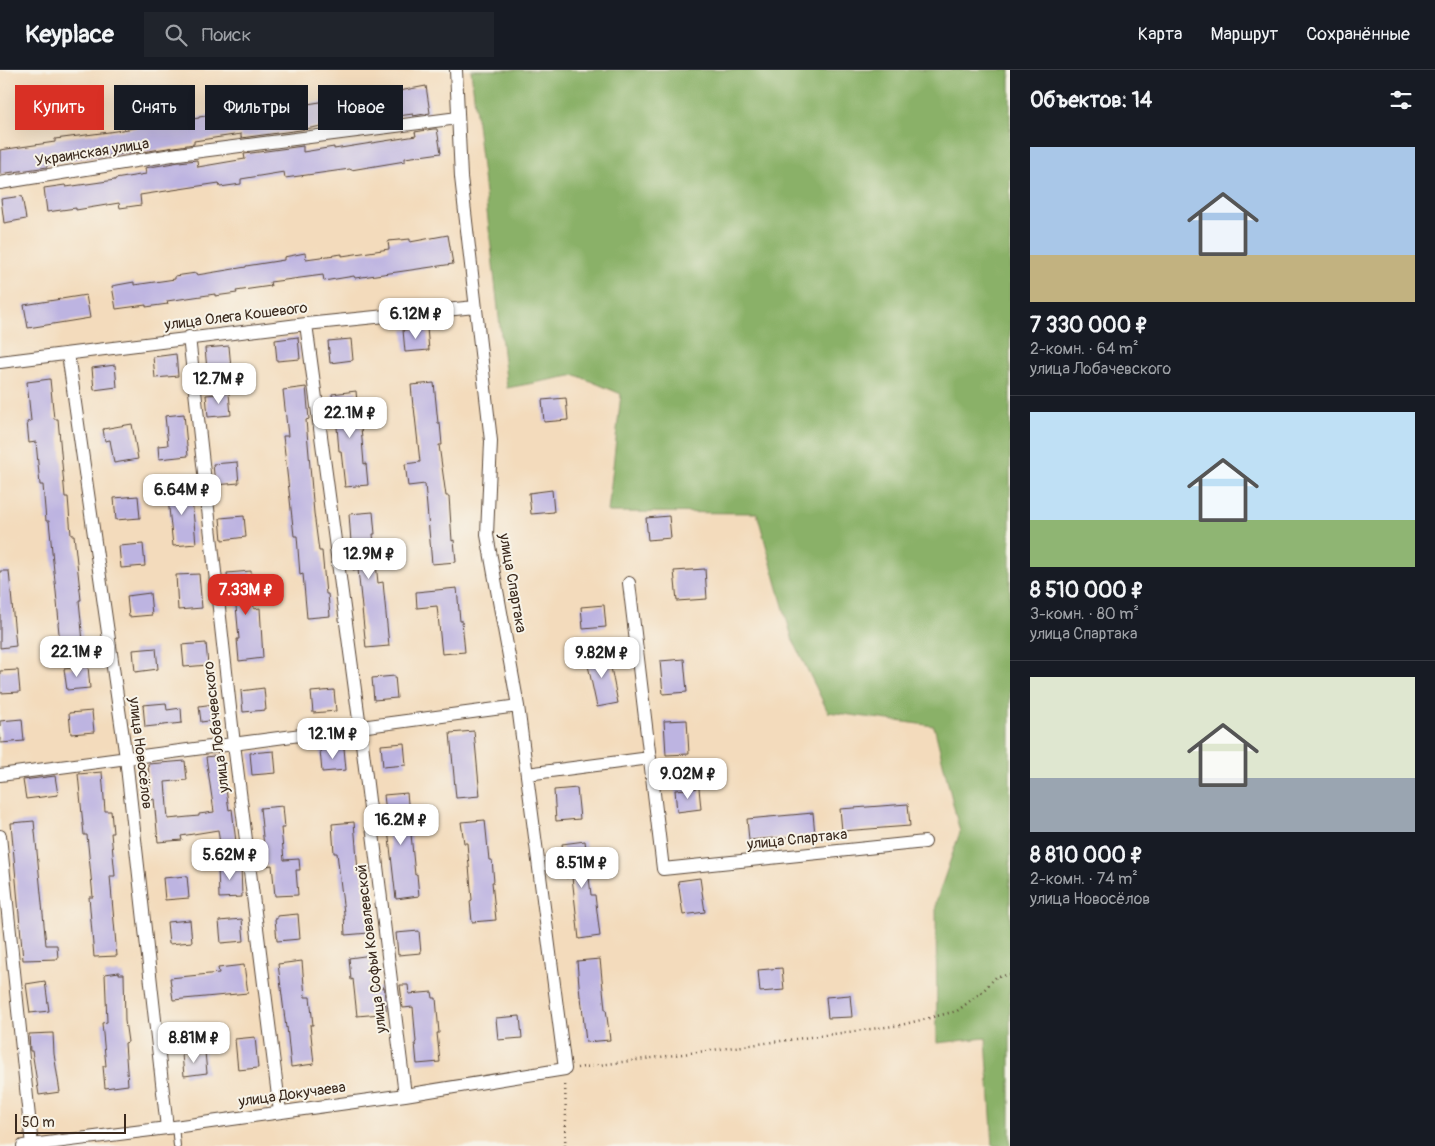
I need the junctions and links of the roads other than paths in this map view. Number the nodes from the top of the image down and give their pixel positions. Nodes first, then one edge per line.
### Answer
1 (456, 70) edge
2 (458, 118) junction
3 (0, 183) edge
4 (476, 307) junction
5 (306, 324) junction
6 (189, 338) junction
7 (68, 354) junction
8 (0, 362) edge
9 (628, 583) dead end
10 (518, 706) junction
11 (360, 727) junction
12 (234, 744) junction
13 (126, 758) junction
14 (650, 758) junction
15 (0, 774) edge
16 (527, 774) junction
17 (0, 836) edge
18 (925, 842) dead end
19 (565, 1069) joint
20 (405, 1095) junction
21 (280, 1112) junction
22 (171, 1127) junction
23 (29, 1146) edge
24 (177, 1146) edge

1 - 2 street, улица Спартака
2 - 3 street, Украинская улица
2 - 4 street, улица Спартака
4 - 5 street, улица Олега Кошевого
4 - 10 street, улица Спартака
5 - 6 street, улица Олега Кошевого
5 - 11 street, улица Софьи Ковалевской
6 - 7 street, улица Олега Кошевого
6 - 12 street, улица Лобачевского
7 - 8 street, улица Олега Кошевого
7 - 13 street, улица Новосёлов
9 - 14 street, улица Спартака
10 - 11 street
10 - 16 street, улица Спартака
11 - 12 street
11 - 20 street, улица Софьи Ковалевской
12 - 13 street
12 - 21 street, улица Лобачевского
13 - 15 street
13 - 22 street, улица Новосёлов
14 - 16 street
14 - 18 street, улица Спартака
16 - 19 street, улица Спартака
17 - 23 street
19 - 20 street, улица Докучаева
20 - 21 street, улица Докучаева
21 - 22 street, улица Докучаева
22 - 23 street, улица Докучаева
22 - 24 lane

